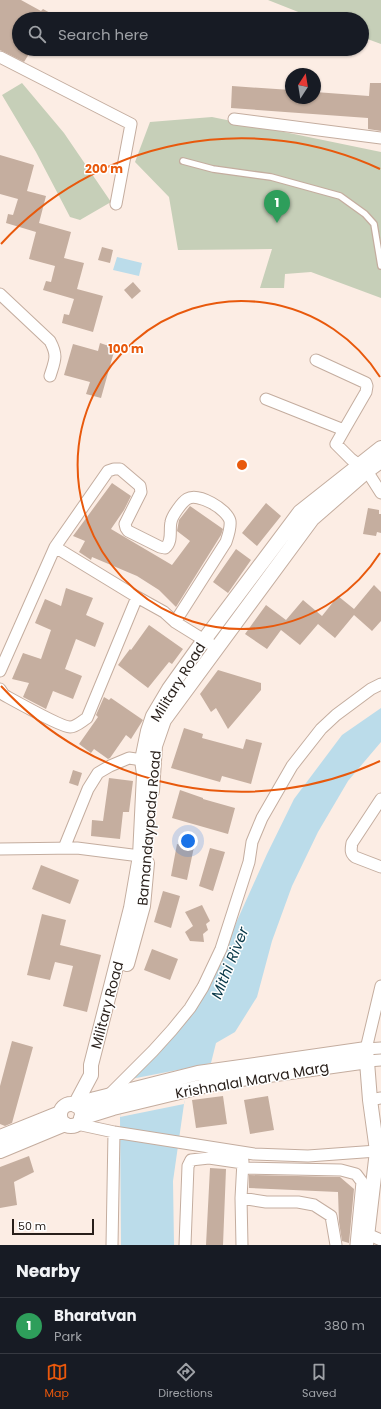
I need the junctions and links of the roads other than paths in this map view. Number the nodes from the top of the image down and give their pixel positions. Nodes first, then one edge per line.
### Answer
1 (0, 57) edge
2 (234, 119) dead end
3 (381, 138) edge
4 (183, 162) dead end
5 (116, 204) dead end
6 (381, 266) edge
7 (0, 294) edge
8 (316, 360) dead end
9 (50, 376) dead end
10 (266, 399) dead end
11 (344, 430) junction
12 (381, 448) edge
13 (381, 461) edge
14 (363, 468) junction
15 (381, 493) edge
16 (55, 547) junction
17 (137, 597) junction
18 (231, 604) junction
19 (244, 613) junction
20 (175, 622) junction
21 (204, 640) junction
22 (218, 648) junction
23 (0, 671) edge
24 (381, 684) edge
25 (0, 689) edge
26 (159, 718) junction
27 (148, 761) junction
28 (381, 799) edge
29 (146, 826) junction
30 (64, 848) junction
31 (0, 849) edge
32 (140, 856) junction
33 (381, 867) edge
34 (126, 951) junction
35 (381, 986) edge
36 (381, 1048) edge
37 (372, 1057) edge
38 (112, 1099) junction
39 (375, 1099) edge
40 (72, 1117) junction
41 (116, 1132) junction
42 (0, 1137) edge
43 (0, 1151) edge
44 (377, 1151) junction
45 (243, 1152) junction
46 (243, 1166) junction
47 (241, 1198) junction
48 (366, 1240) edge
49 (381, 1240) edge
50 (112, 1245) edge
51 (185, 1245) edge
52 (242, 1245) edge
53 (336, 1245) edge
54 (356, 1245) edge

1 - 5 street
2 - 3 street
4 - 6 lane
7 - 9 street
8 - 11 street
10 - 11 street
11 - 14 street
12 - 14 street, Military Road
13 - 14 street
14 - 15 street
14 - 18 street, Military Road
14 - 19 street
16 - 17 street
16 - 20 street
16 - 23 street
17 - 20 street
17 - 25 street
18 - 19 street
18 - 21 street, Military Road
19 - 22 street
20 - 21 street
21 - 22 street
21 - 26 street, Military Road
22 - 26 street
24 - 38 street
26 - 27 street, Military Road
27 - 29 street, Military Road
27 - 30 street
28 - 33 street
29 - 32 street, Military Road
29 - 34 street, Bamandaypada Road
30 - 31 street
30 - 32 street
32 - 34 street, Military Road
34 - 40 street, Military Road
35 - 37 street
36 - 37 street
37 - 38 street, Krishnalal Marva Marg
37 - 38 street
37 - 39 street
38 - 40 street
39 - 44 street
40 - 41 street
40 - 42 street
40 - 43 street
41 - 45 street
41 - 50 street
44 - 45 street
44 - 48 street
45 - 46 street
46 - 47 street
46 - 51 street
46 - 54 street
47 - 52 street
47 - 53 street
48 - 49 street

